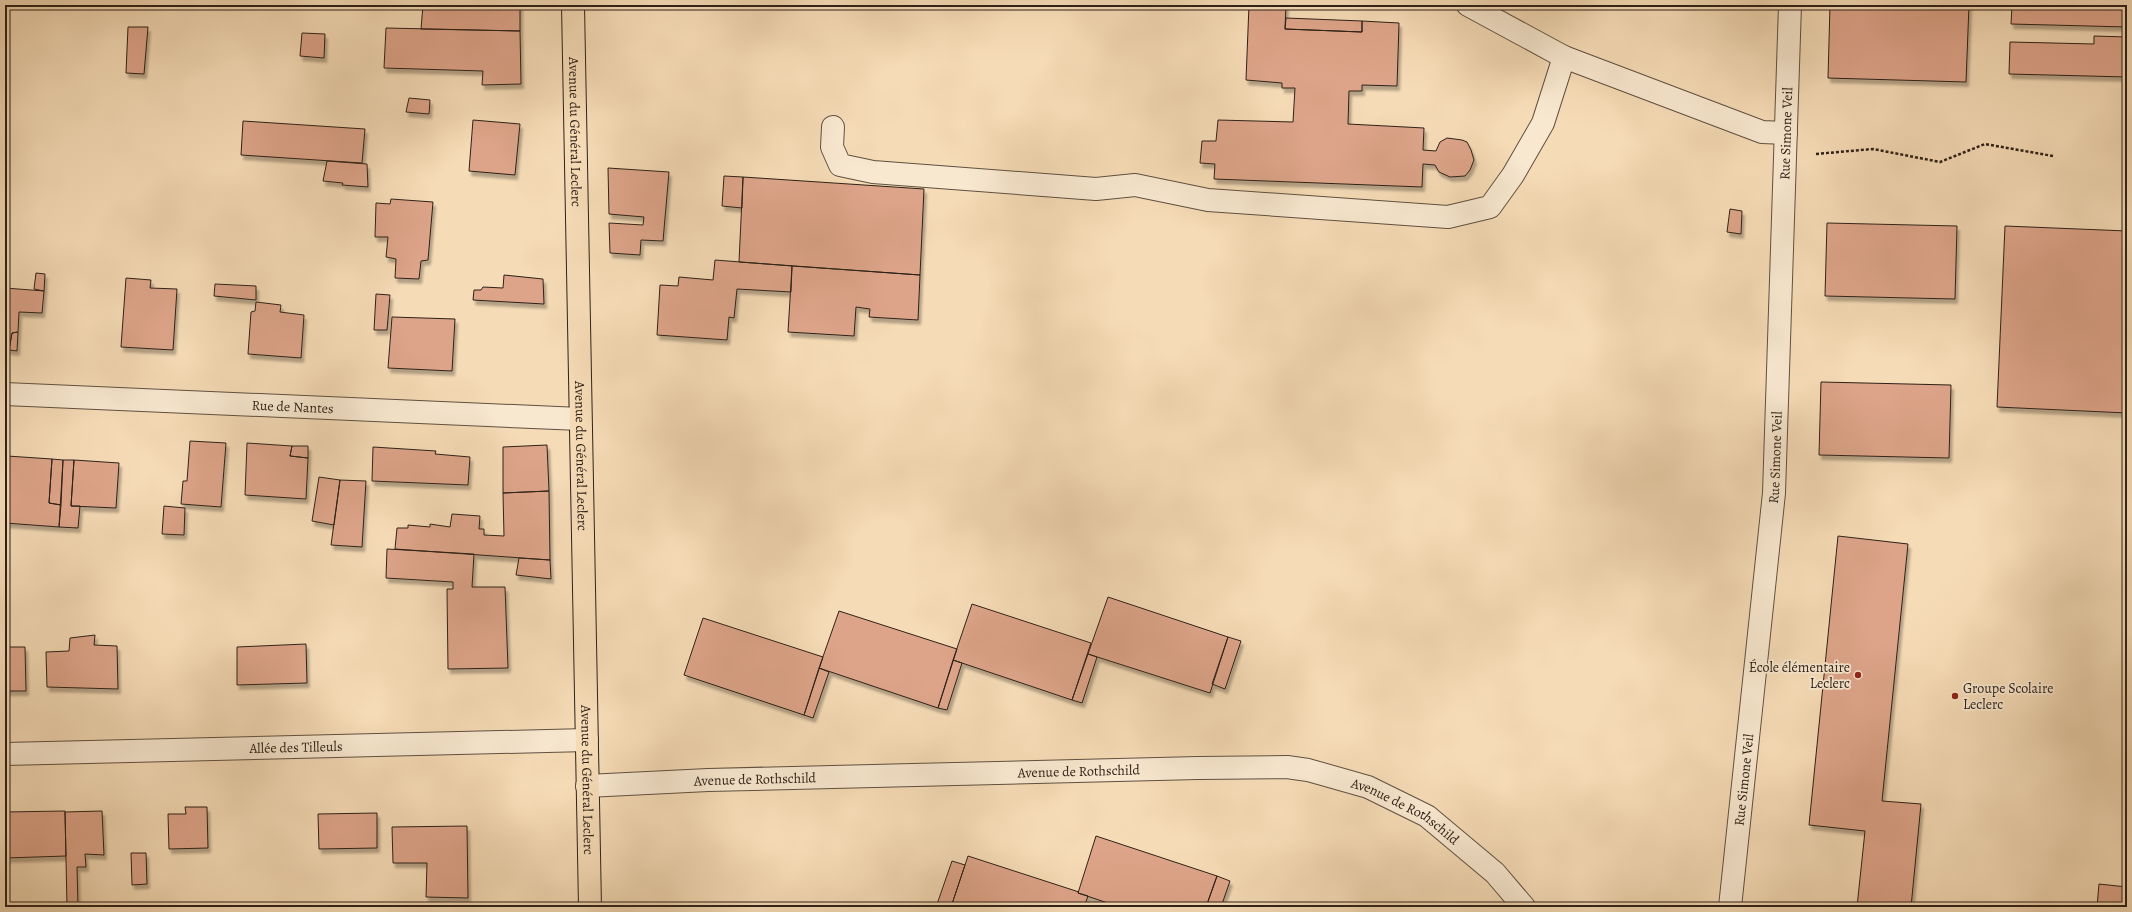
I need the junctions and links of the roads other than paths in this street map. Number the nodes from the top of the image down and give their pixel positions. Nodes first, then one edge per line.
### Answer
1 (573, 5) edge
2 (1468, 5) edge
3 (1790, 5) edge
4 (1564, 57) junction
5 (833, 127) dead end
6 (1786, 133) junction
7 (5, 394) edge
8 (580, 419) junction
9 (587, 740) junction
10 (5, 754) edge
11 (587, 786) junction
12 (590, 907) edge
13 (1524, 907) edge
14 (1730, 907) edge

1 - 8 main road, Avenue du Général Leclerc
2 - 4 street
3 - 6 street, Rue Simone Veil
4 - 5 street
4 - 6 street
6 - 14 street, Rue Simone Veil
7 - 8 street, Rue de Nantes
8 - 9 main road, Avenue du Général Leclerc
9 - 10 street, Allée des Tilleuls
9 - 11 main road, Avenue du Général Leclerc
11 - 12 main road, Avenue du Général Leclerc
11 - 13 street, Avenue de Rothschild

